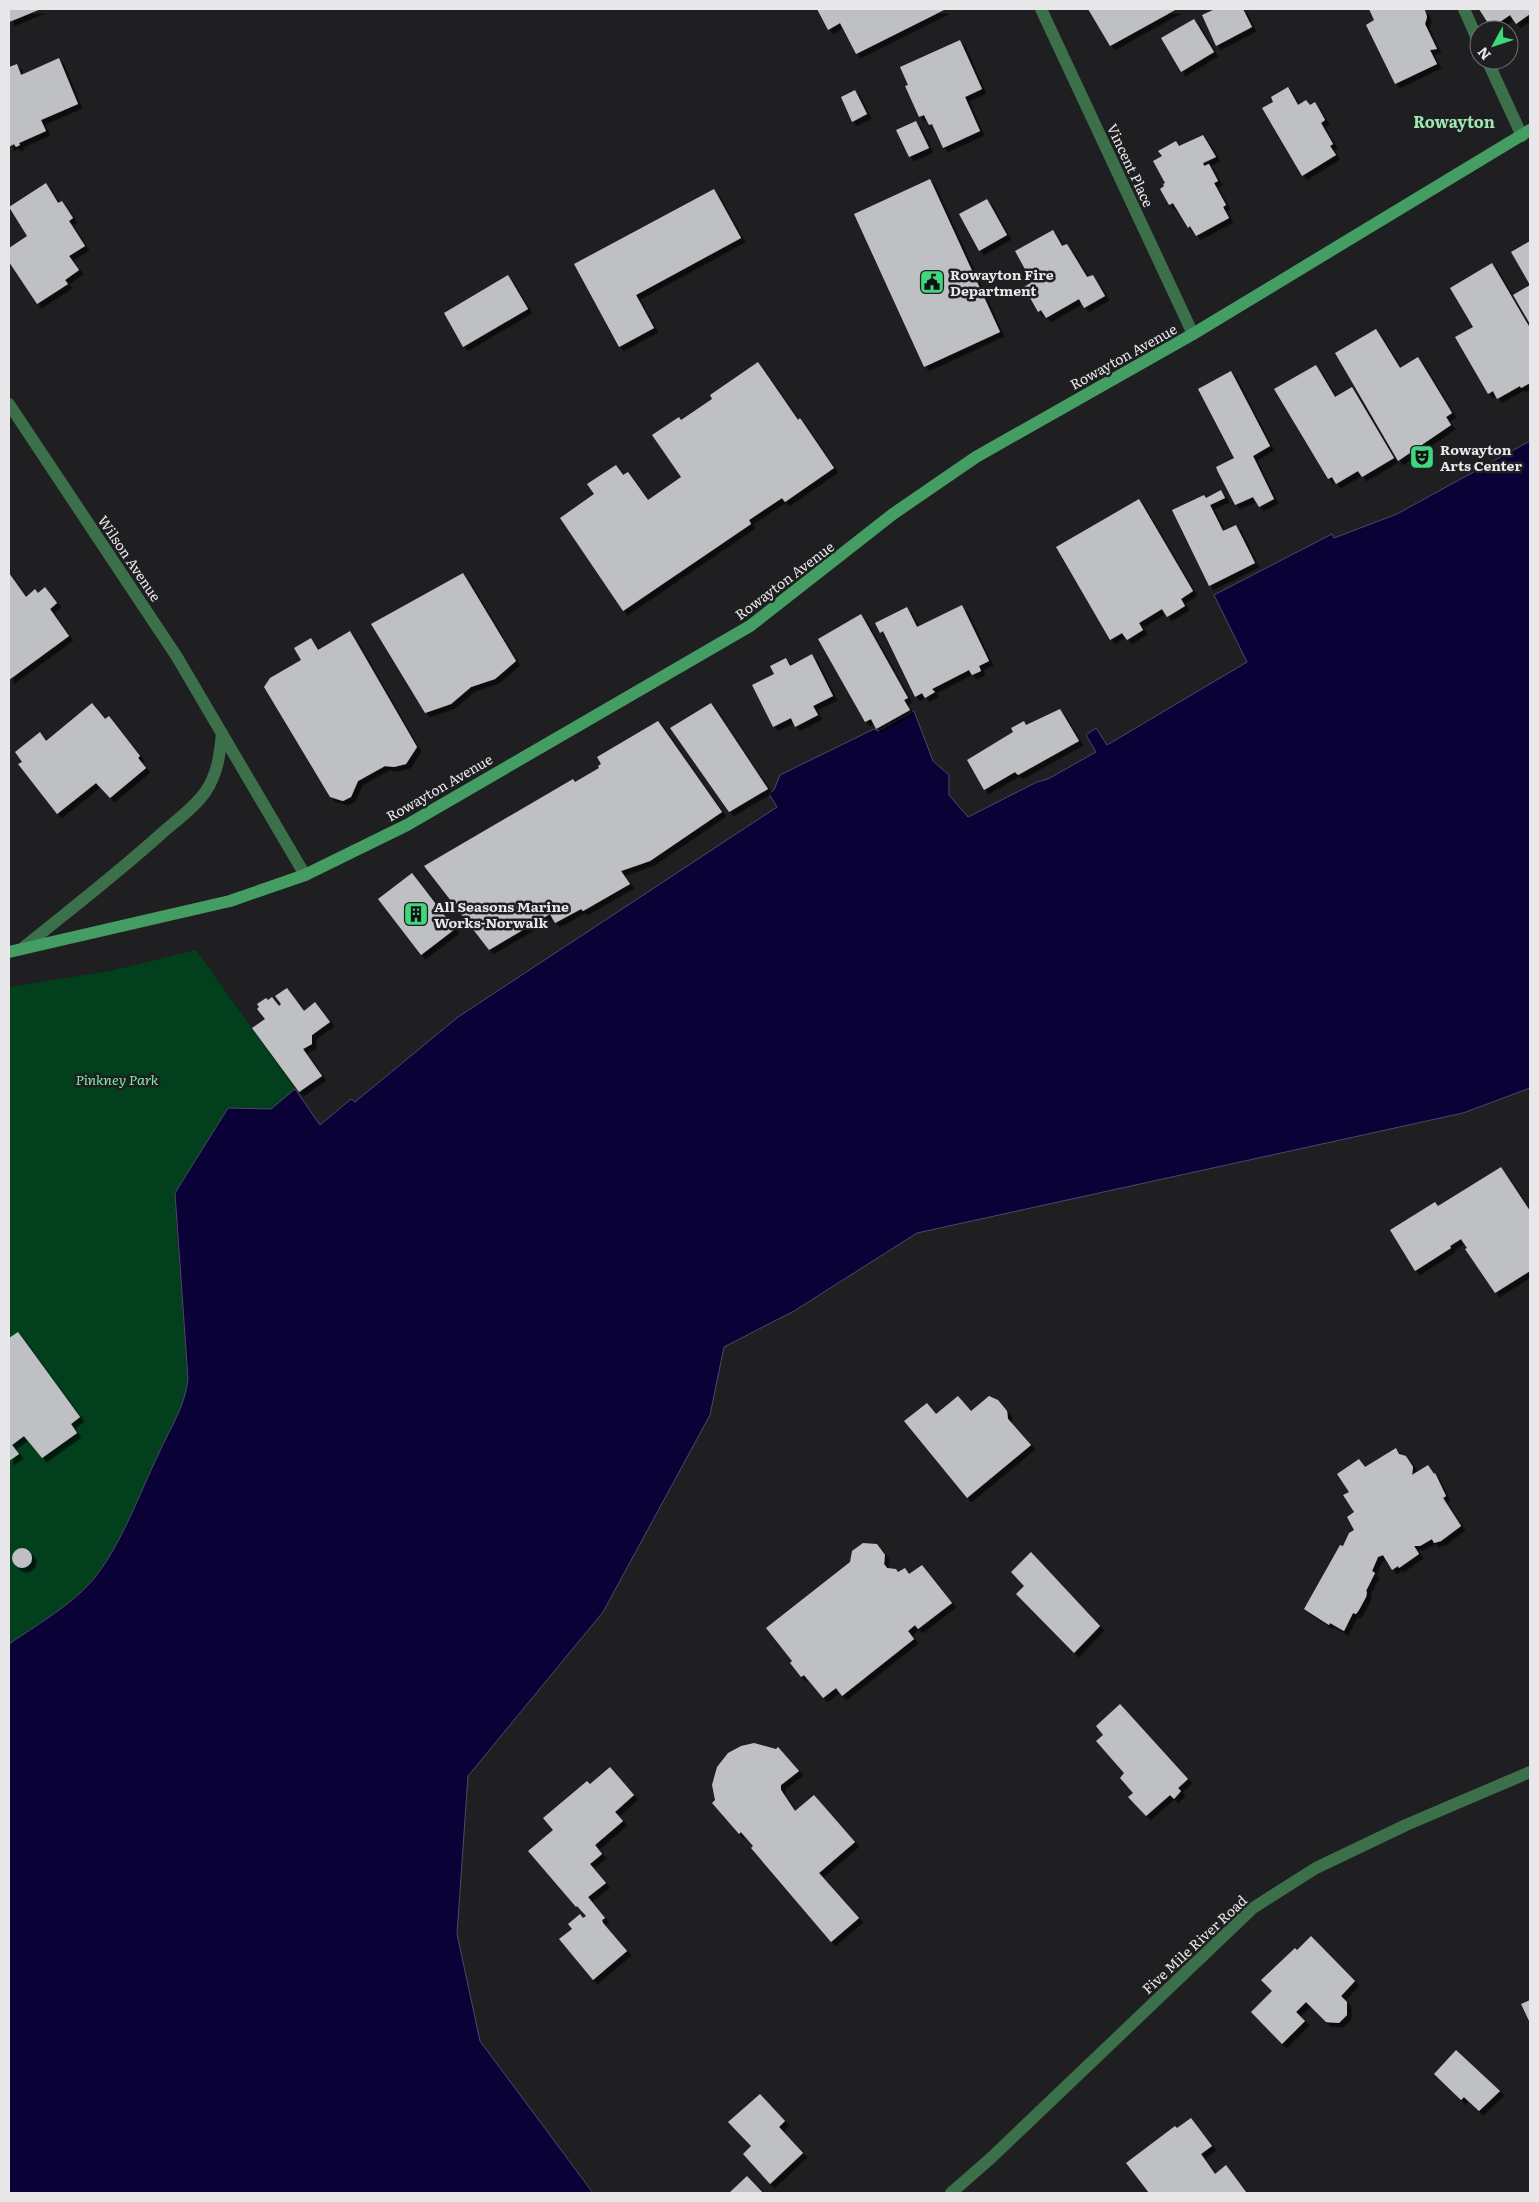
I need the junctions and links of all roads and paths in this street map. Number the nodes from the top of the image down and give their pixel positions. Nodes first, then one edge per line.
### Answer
1 (1041, 9) edge
2 (1492, 70) edge
3 (1526, 133) edge
4 (1193, 334) junction
5 (9, 404) edge
6 (222, 733) junction
7 (305, 875) junction
8 (24, 946) junction
9 (9, 952) edge
10 (1530, 1772) edge
11 (951, 2193) edge

1 - 4 street, Vincent Place
2 - 3 street
3 - 4 main road, Rowayton Avenue
4 - 7 main road, Rowayton Avenue
5 - 6 street, Wilson Avenue
6 - 7 street, Wilson Avenue
6 - 8 street
7 - 8 main road, Rowayton Avenue
8 - 9 main road, Rowayton Avenue
10 - 11 street, Five Mile River Road

